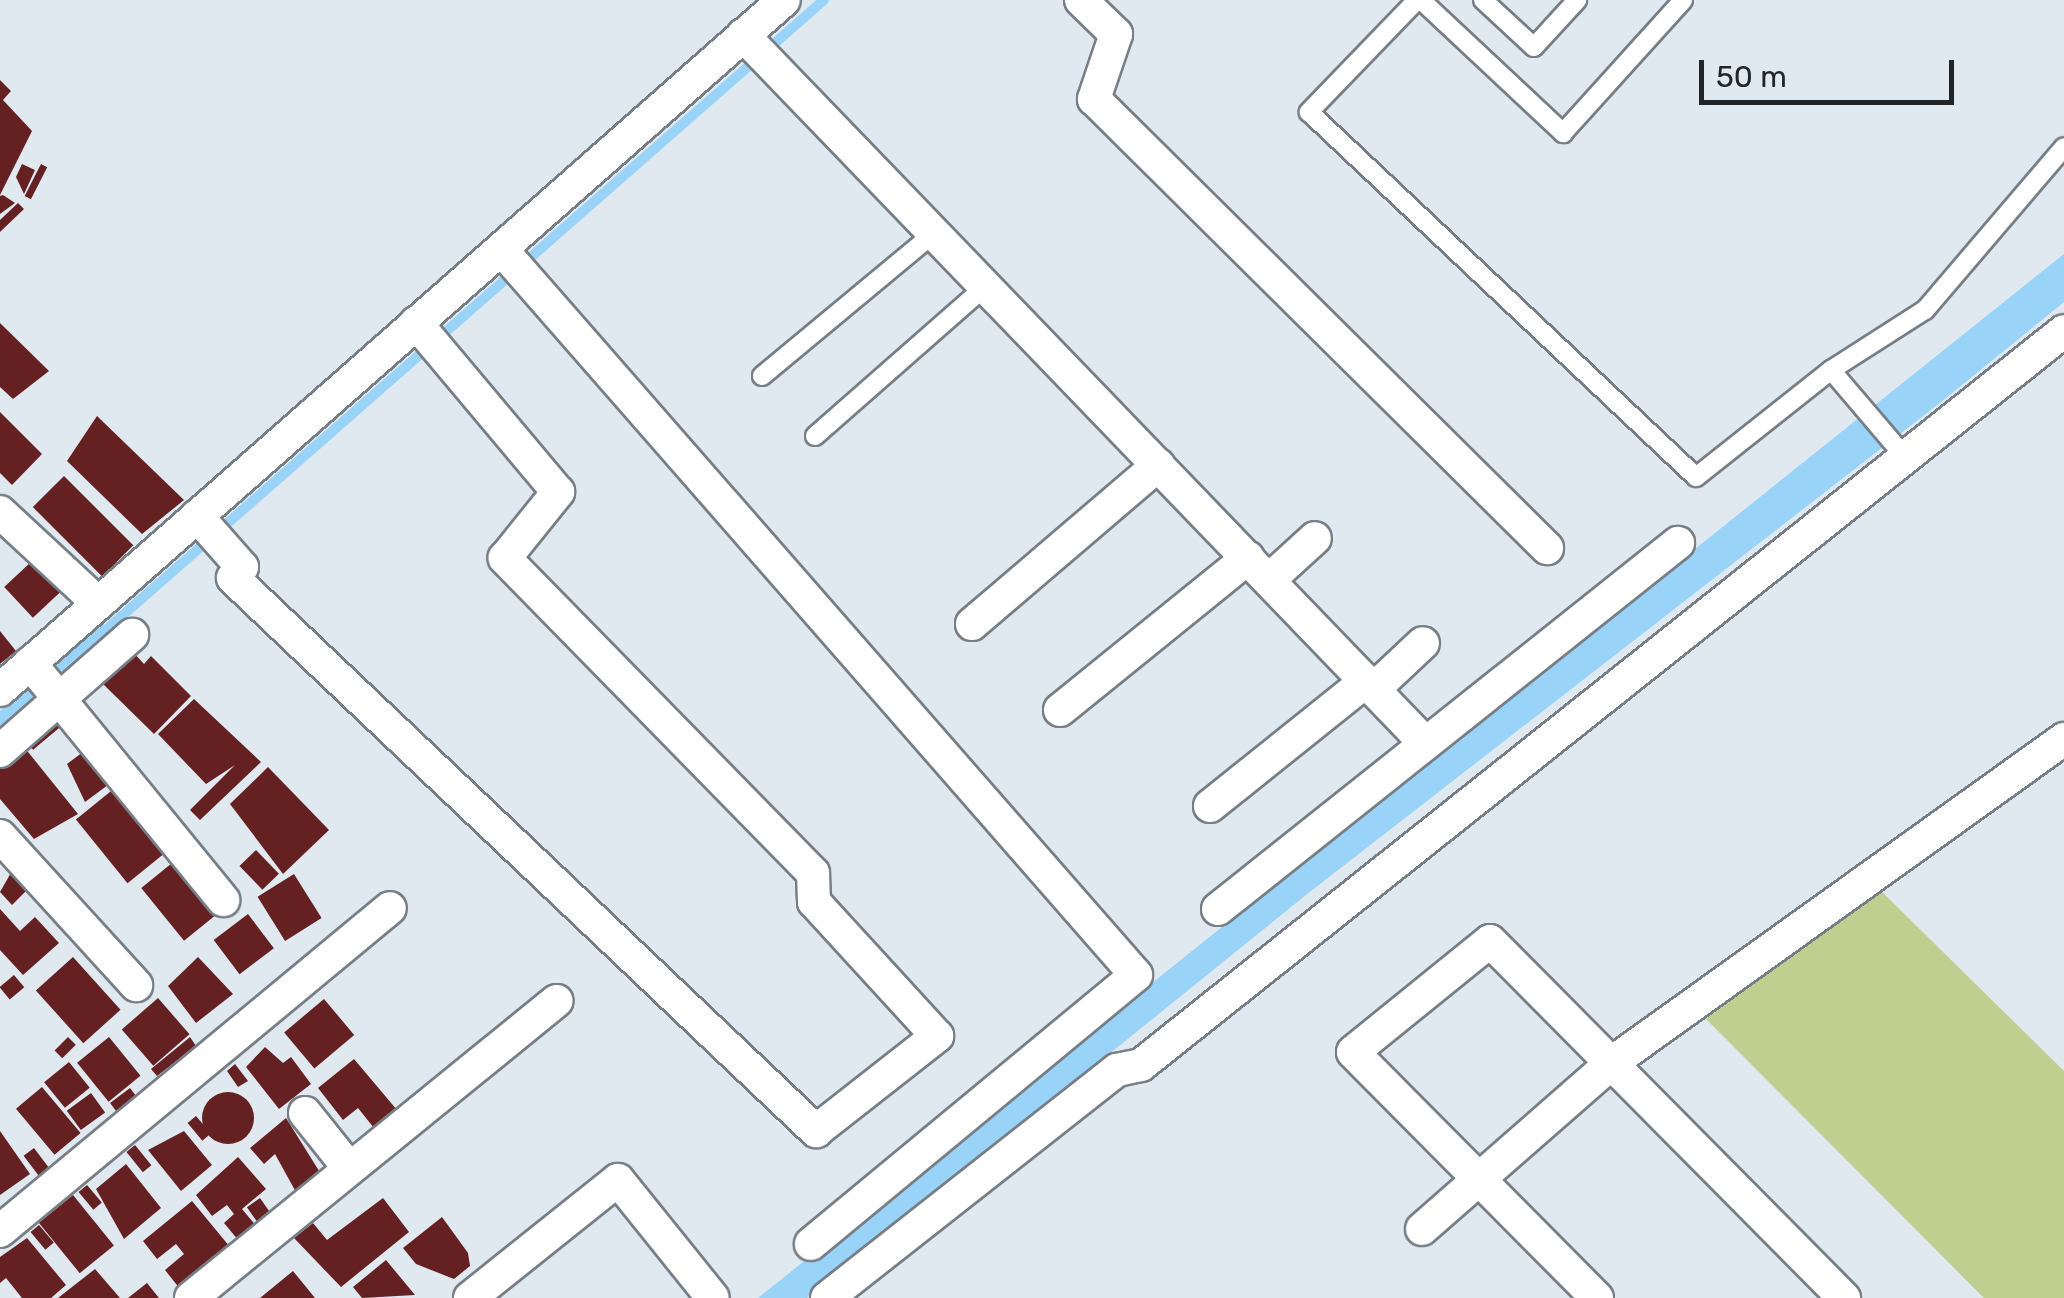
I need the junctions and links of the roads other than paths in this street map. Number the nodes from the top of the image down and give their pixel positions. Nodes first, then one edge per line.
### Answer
1 (784, 0) edge
2 (1082, 0) edge
3 (1419, 0) edge
4 (1483, 0) edge
5 (1577, 0) edge
6 (1683, 0) edge
7 (756, 48) junction
8 (2064, 146) edge
9 (934, 232) junction
10 (513, 262) junction
11 (986, 286) junction
12 (2064, 330) edge
13 (428, 337) junction
14 (1830, 370) junction
15 (762, 376) dead end
16 (815, 436) dead end
17 (1899, 451) junction
18 (1158, 464) junction
19 (0, 512) edge
20 (208, 529) junction
21 (1315, 538) dead end
22 (1678, 543) dead end
23 (1547, 548) dead end
24 (1258, 569) junction
25 (98, 603) junction
26 (972, 624) dead end
27 (132, 635) dead end
28 (1423, 643) dead end
29 (46, 681) junction
30 (1370, 685) junction
31 (0, 690) edge
32 (1060, 710) dead end
33 (2064, 739) edge
34 (1426, 744) junction
35 (0, 751) edge
36 (1210, 806) dead end
37 (0, 836) edge
38 (222, 900) dead end
39 (390, 908) dead end
40 (1218, 909) dead end
41 (136, 985) dead end
42 (556, 1000) dead end
43 (1613, 1062) junction
44 (304, 1113) dead end
45 (349, 1168) junction
46 (1476, 1180) junction
47 (1422, 1229) dead end
48 (0, 1231) edge
49 (811, 1244) dead end
50 (491, 1292) edge
51 (191, 1298) edge
52 (714, 1298) edge
53 (827, 1298) edge
54 (1596, 1298) edge
55 (1844, 1298) edge

1 - 7 street
2 - 23 street
3 - 6 lane
3 - 14 lane
4 - 5 lane
7 - 9 street
7 - 10 street
8 - 14 lane
9 - 11 street
9 - 15 lane
10 - 13 street
10 - 49 street
11 - 16 lane
11 - 18 street
12 - 17 street
13 - 20 street
13 - 20 street
14 - 17 lane
17 - 53 street
18 - 24 street
18 - 26 street
19 - 25 street
20 - 25 street
21 - 24 street
22 - 34 street
24 - 30 street
24 - 32 street
25 - 29 street
27 - 29 street
28 - 30 street
29 - 31 street
29 - 35 street
29 - 38 street
30 - 34 street
30 - 36 street
33 - 43 street
34 - 40 street
37 - 41 street
39 - 48 street
42 - 45 street
43 - 46 street
43 - 46 street
43 - 55 street
44 - 45 street
45 - 51 street
46 - 47 street
46 - 54 street
50 - 52 street

